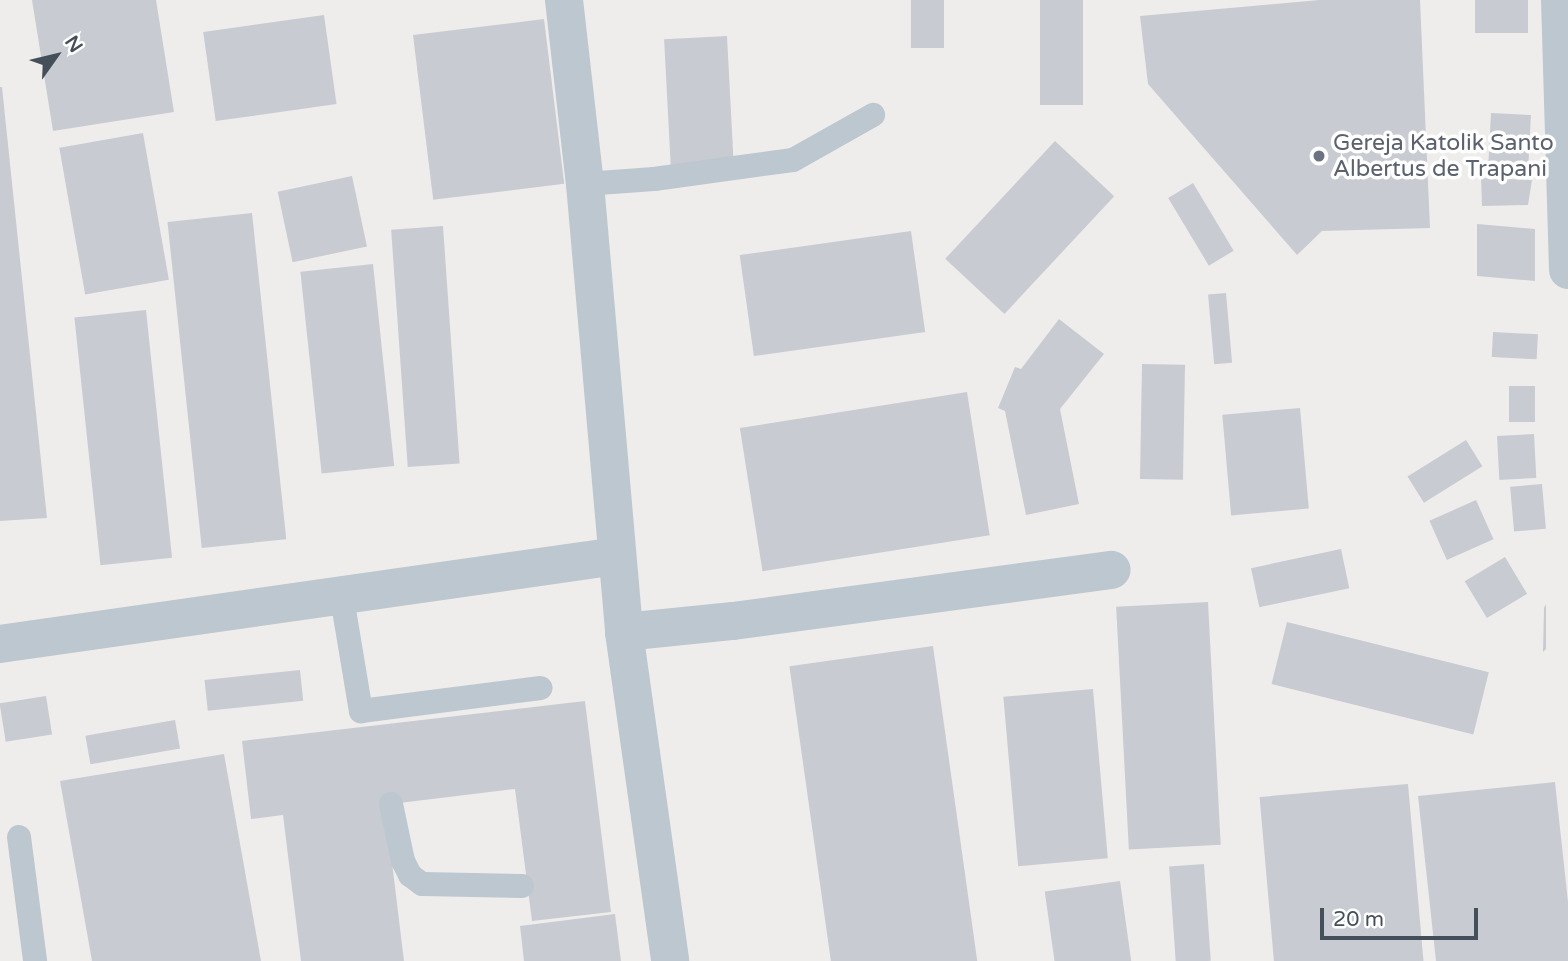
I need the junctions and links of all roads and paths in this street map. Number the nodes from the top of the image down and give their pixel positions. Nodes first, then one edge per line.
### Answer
1 (564, 0) edge
2 (1560, 0) edge
3 (873, 115) dead end
4 (585, 184) junction
5 (1568, 270) edge
6 (617, 556) junction
7 (1112, 570) dead end
8 (342, 598) junction
9 (624, 632) junction
10 (0, 644) edge
11 (541, 688) dead end
12 (391, 804) dead end
13 (19, 836) dead end
14 (522, 886) dead end
15 (35, 961) edge
16 (670, 961) edge

1 - 4 street
2 - 5 street
3 - 4 lane
4 - 6 street
6 - 8 street
6 - 9 street
7 - 9 street
8 - 10 street
8 - 11 lane
9 - 16 street
12 - 14 lane
13 - 15 lane

